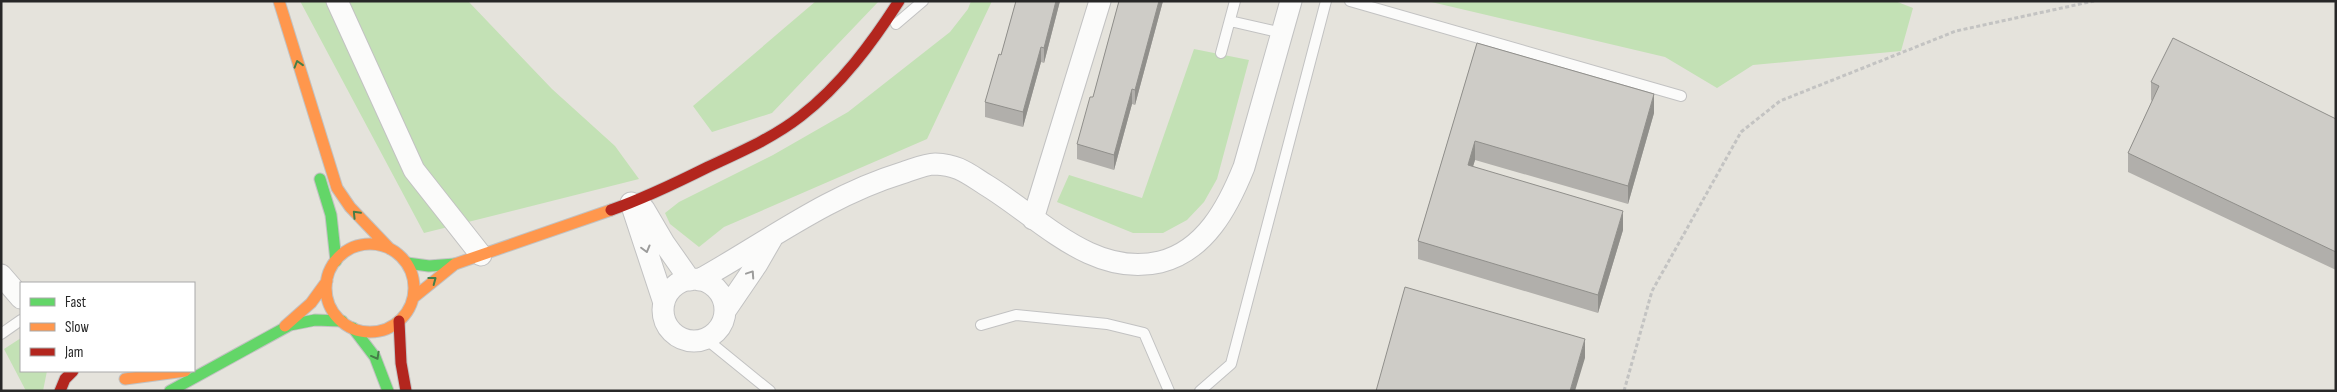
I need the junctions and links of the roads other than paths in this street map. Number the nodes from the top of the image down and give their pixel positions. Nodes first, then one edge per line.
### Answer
1 (279, 1) edge
2 (337, 1) edge
3 (898, 1) edge
4 (924, 1) edge
5 (1100, 1) edge
6 (1235, 1) edge
7 (1291, 1) edge
8 (1326, 1) edge
9 (1350, 1) edge
10 (1230, 21) junction
11 (1282, 33) junction
12 (867, 49) junction
13 (1221, 53) dead end
14 (1681, 96) dead end
15 (316, 168) dead end
16 (635, 201) junction
17 (1033, 219) junction
18 (773, 236) junction
19 (390, 248) junction
20 (481, 254) junction
21 (336, 261) junction
22 (406, 263) junction
23 (455, 264) junction
24 (1, 275) edge
25 (694, 280) junction
26 (327, 282) junction
27 (20, 297) edge
28 (413, 298) junction
29 (664, 303) junction
30 (725, 311) junction
31 (342, 320) junction
32 (20, 321) edge
33 (399, 321) junction
34 (981, 325) dead end
35 (354, 328) junction
36 (280, 330) junction
37 (1, 334) edge
38 (706, 339) junction
39 (235, 356) junction
40 (195, 368) edge
41 (169, 372) edge
42 (121, 375) edge
43 (130, 391) edge
44 (170, 391) edge
45 (388, 391) edge
46 (406, 391) edge
47 (770, 391) edge
48 (1169, 391) edge
49 (1200, 391) edge

19 -> 1 main road
2 - 20 street
3 - 12 main road
4 - 12 lane
5 - 17 street
6 - 10 lane
7 - 11 street
8 - 49 lane
9 - 14 lane
10 - 11 lane
10 - 13 lane
11 - 17 street
12 - 16 main road
15 - 21 main road
16 - 20 main road
16 - 25 street
16 -> 29 street
17 - 18 street
18 - 25 street
30 -> 18 street
19 - 21 main road
19 - 22 main road
20 - 23 main road
21 - 26 main road
22 - 23 main road
22 - 28 main road
28 -> 23 main road
24 - 27 street
25 - 29 street
25 - 30 street
26 - 31 main road
26 - 36 main road
28 - 33 main road
29 - 38 street
30 - 38 street
31 - 35 main road
31 - 36 main road
32 - 37 lane
33 - 35 main road
33 - 46 main road
34 - 48 lane
35 -> 45 main road
36 - 39 main road
38 - 47 lane
39 - 40 main road
39 - 44 main road
41 - 42 main road
42 - 43 main road

